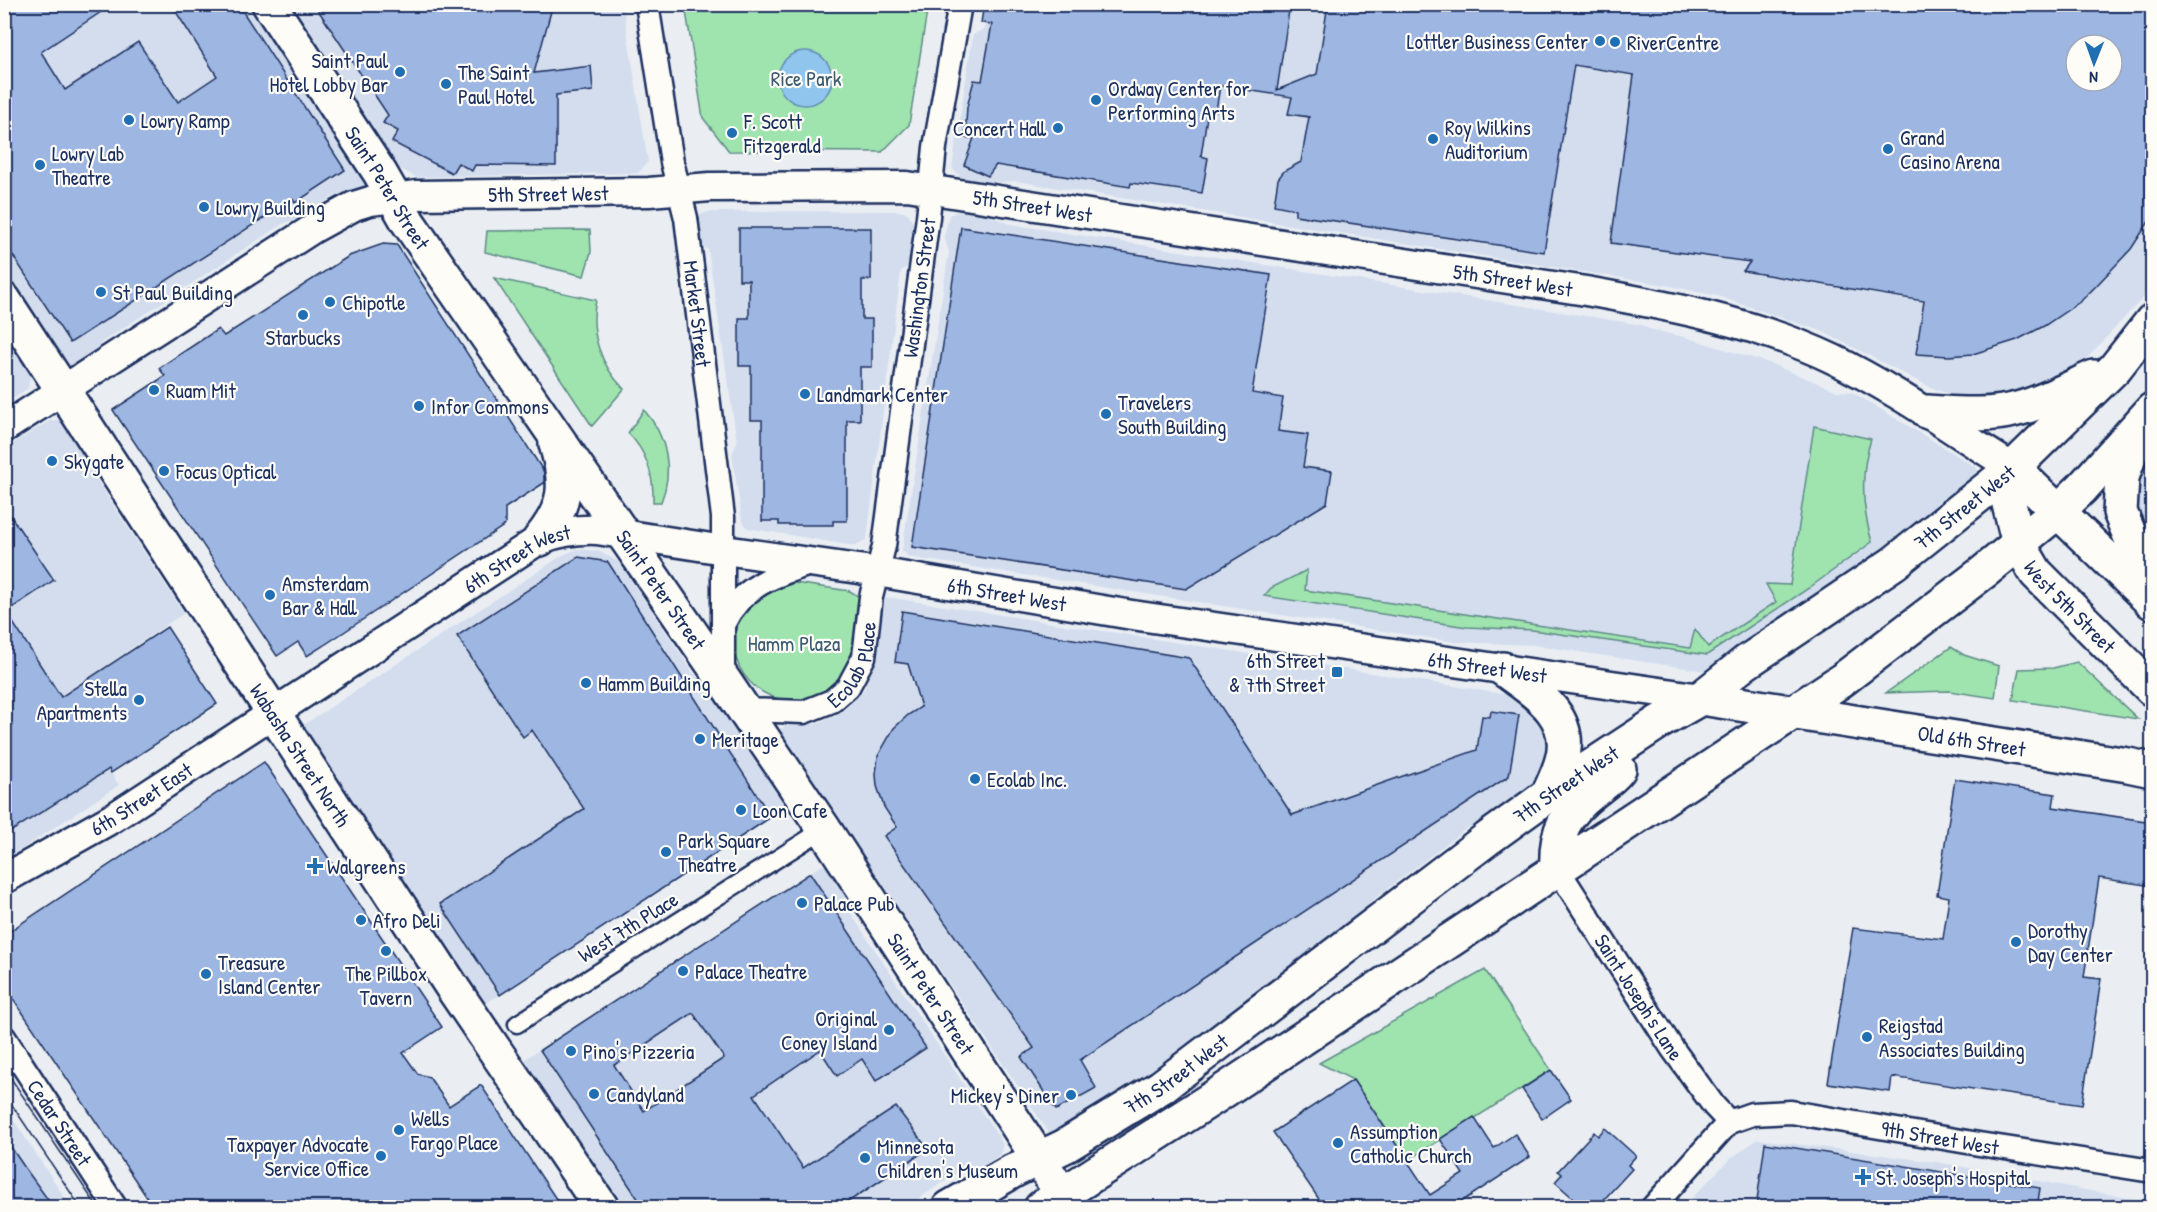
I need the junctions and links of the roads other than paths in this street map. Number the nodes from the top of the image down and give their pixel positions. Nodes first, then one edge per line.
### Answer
1 (269, 4) edge
2 (647, 4) edge
3 (960, 4) edge
4 (930, 189) junction
5 (679, 190) junction
6 (394, 198) junction
7 (4, 300) edge
8 (2152, 321) edge
9 (2115, 368) junction
10 (63, 390) junction
11 (1928, 412) junction
12 (2148, 415) edge
13 (4, 428) edge
14 (551, 429) junction
15 (2013, 468) junction
16 (2057, 512) junction
17 (625, 535) junction
18 (540, 539) junction
19 (2019, 544) junction
20 (724, 550) junction
21 (817, 562) junction
22 (878, 572) junction
23 (2152, 600) edge
24 (724, 624) junction
25 (1503, 669) junction
26 (723, 679) junction
27 (2152, 689) edge
28 (1701, 698) junction
29 (744, 710) junction
30 (274, 713) junction
31 (1791, 713) junction
32 (1659, 722) junction
33 (2152, 770) edge
34 (1548, 795) junction
35 (824, 830) junction
36 (1557, 868) junction
37 (4, 879) edge
38 (517, 1024) dead end
39 (4, 1037) edge
40 (1729, 1122) junction
41 (1038, 1160) junction
42 (2152, 1171) edge
43 (1058, 1203) edge
44 (116, 1208) edge
45 (602, 1208) edge
46 (949, 1208) edge
47 (1652, 1208) edge

1 - 6 main road, Saint Peter Street
2 - 5 street, Market Street
3 - 4 street, Washington Street
4 - 5 street, 5th Street West
4 - 11 street, 5th Street West
4 - 22 street, Washington Street
5 - 6 street, 5th Street West
5 - 20 street, Market Street
6 - 10 street, 5th Street West
6 - 14 main road, Saint Peter Street
7 - 10 main road, Wabasha Street North
8 - 9 main road, 7th Street West
9 - 11 main road
9 - 15 main road, 7th Street West
10 - 13 street, 5th Street West
10 - 30 main road, Wabasha Street North
11 - 15 street, 5th Street West
12 - 16 main road, 7th Street West
12 - 23 main road
14 - 17 main road, Saint Peter Street
14 - 18 main road
15 - 16 main road
15 - 19 main road, West 5th Street
15 - 28 main road, 7th Street West
16 - 19 main road, 7th Street West
16 - 23 main road
17 - 18 street, 6th Street West
17 - 20 street, 6th Street West
17 - 26 main road, Saint Peter Street
18 - 30 street, 6th Street West
19 - 27 main road, West 5th Street
19 - 31 main road, 7th Street West
20 - 21 street, 6th Street West
20 - 24 street, Market Street
21 - 22 street, 6th Street West
21 - 24 street
22 - 25 street, 6th Street West
22 - 29 street, Ecolab Place
24 - 26 street, Market Street
25 - 28 street, 6th Street West
25 - 34 main road
26 - 29 main road, Saint Peter Street
28 - 31 main road, 6th Street West
28 - 32 main road, 7th Street West
29 - 35 main road, Saint Peter Street
30 - 37 street, 6th Street East
30 - 45 main road, Wabasha Street North
31 - 33 main road, Old 6th Street
31 - 36 main road, 7th Street West
32 - 34 main road, 7th Street West
32 - 36 main road
34 - 41 main road, 7th Street West
35 - 38 street, West 7th Place
35 - 41 main road, Saint Peter Street
36 - 40 street, Saint Joseph's Lane
36 - 43 main road, 7th Street West
39 - 44 street, Cedar Street
40 - 42 street, 9th Street West
40 - 47 street
41 - 43 main road, Saint Peter Street
41 - 46 main road, 7th Street West

